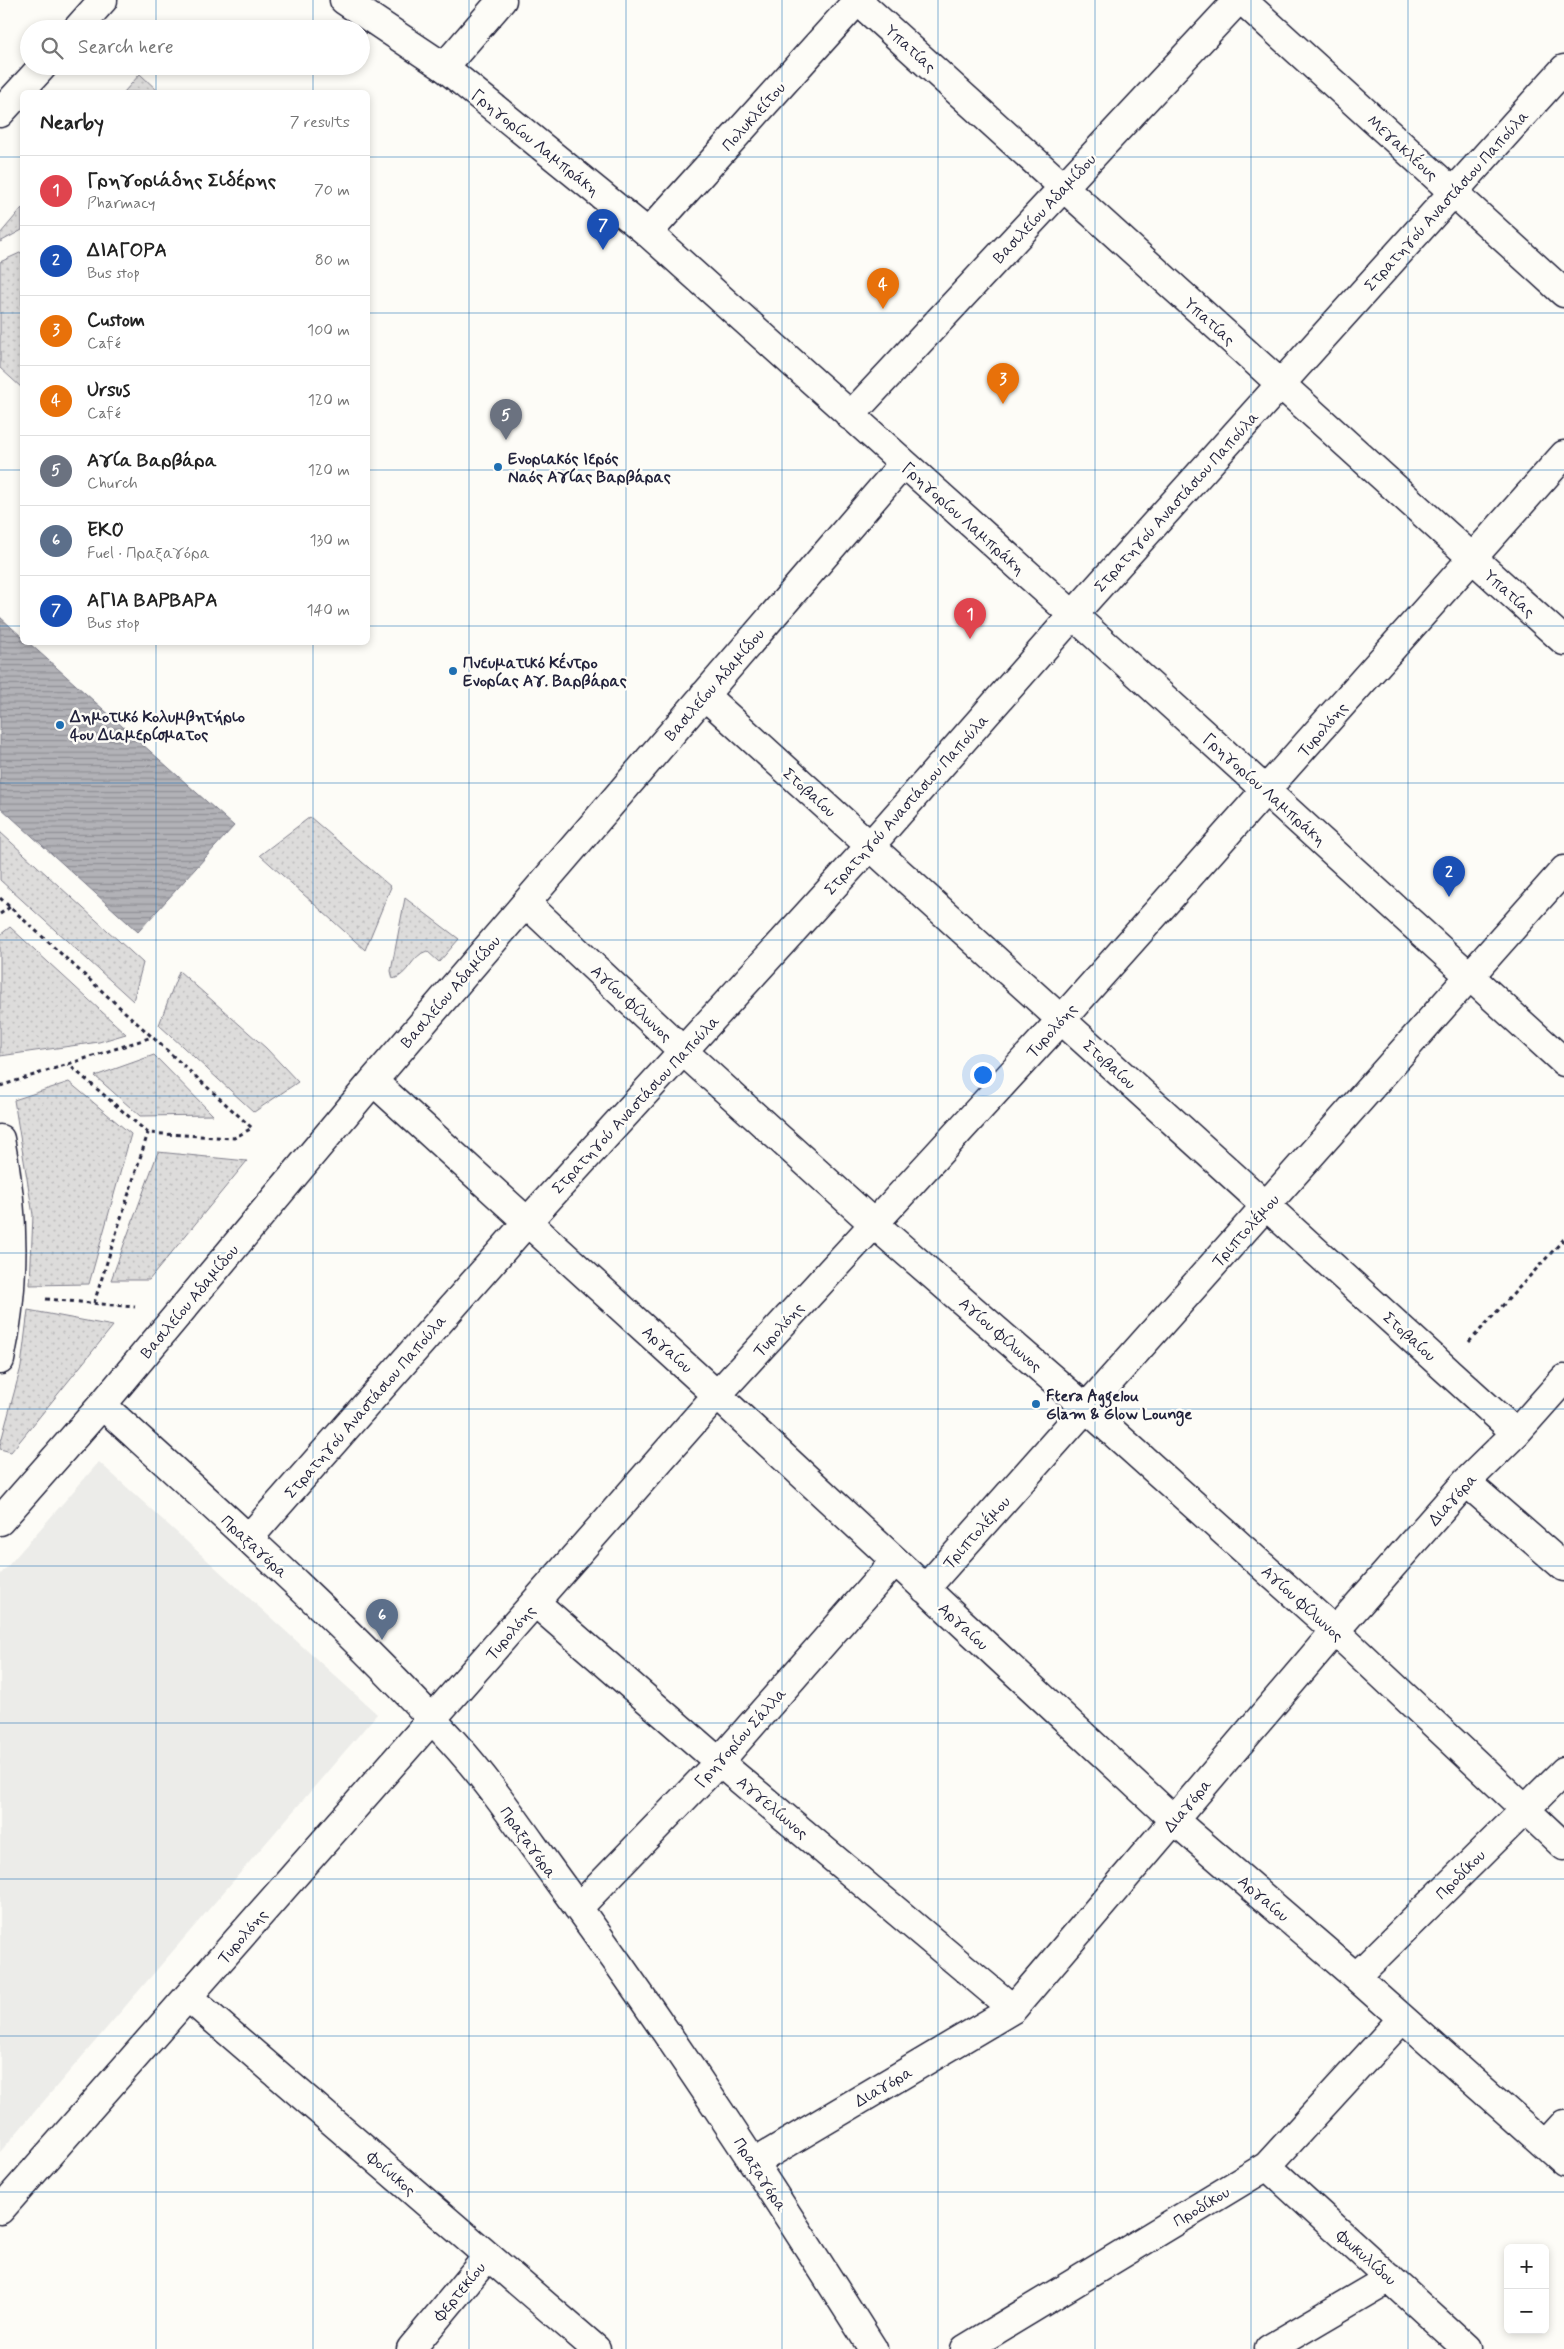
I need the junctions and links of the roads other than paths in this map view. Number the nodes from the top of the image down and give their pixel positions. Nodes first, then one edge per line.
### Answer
1 (103, 0) edge
2 (344, 0) edge
3 (502, 0) edge
4 (858, 0) edge
5 (1238, 0) edge
6 (1242, 0) edge
7 (85, 20) edge
8 (444, 67) junction
9 (1564, 68) edge
10 (35, 75) edge
11 (21, 90) edge
12 (20, 91) edge
13 (0, 113) edge
14 (1064, 187) junction
15 (1452, 192) junction
16 (648, 233) junction
17 (1564, 293) edge
18 (1281, 385) junction
19 (850, 416) junction
20 (1564, 455) edge
21 (903, 464) junction
22 (1472, 558) junction
23 (1073, 615) junction
24 (1564, 641) edge
25 (704, 696) junction
26 (1267, 790) junction
27 (870, 846) junction
28 (1564, 870) edge
29 (526, 903) junction
30 (1468, 976) junction
31 (1061, 1020) junction
32 (684, 1052) junction
33 (1564, 1062) edge
34 (373, 1081) junction
35 (0, 1139) edge
36 (1266, 1205) junction
37 (528, 1221) junction
38 (874, 1224) junction
39 (0, 1360) edge
40 (1564, 1379) edge
41 (717, 1394) junction
42 (102, 1405) junction
43 (1086, 1408) junction
44 (1516, 1432) junction
45 (1466, 1482) junction
46 (0, 1521) edge
47 (248, 1539) junction
48 (895, 1561) junction
49 (1564, 1567) edge
50 (925, 1589) junction
51 (536, 1603) junction
52 (1335, 1630) junction
53 (433, 1721) junction
54 (720, 1762) junction
55 (1564, 1771) edge
56 (1524, 1809) junction
57 (1174, 1820) junction
58 (1564, 1846) edge
59 (578, 1908) junction
60 (1356, 1977) junction
61 (188, 1997) junction
62 (1013, 2010) junction
63 (1402, 2019) junction
64 (1564, 2124) edge
65 (1555, 2153) edge
66 (754, 2162) junction
67 (1266, 2166) junction
68 (0, 2210) edge
69 (488, 2256) junction
70 (1390, 2278) junction
71 (410, 2349) edge
72 (596, 2349) edge
73 (873, 2349) edge
74 (965, 2349) edge
75 (1269, 2349) edge
76 (1467, 2349) edge

1 - 7 street
2 - 8 street, Γρηγορίου Λαμπράκη
3 - 8 street
4 - 14 street, Υπατίας
4 - 16 street, Πολυκλείτου
5 - 14 street, Βασιλείου Αδαμίδου
6 - 15 street, Μεγακλέους
8 - 16 street, Γρηγορίου Λαμπράκη
9 - 15 street, Στρατηγού Αναστάσιου Παπούλα
10 - 11 street
12 - 13 street
14 - 18 street, Υπατίας
14 - 19 street, Βασιλείου Αδαμίδου
15 - 17 street, Μεγακλέους
15 - 18 street, Στρατηγού Αναστάσιου Παπούλα
16 - 19 street, Γρηγορίου Λαμπράκη
18 - 22 street, Υπατίας
18 - 23 street, Στρατηγού Αναστάσιου Παπούλα
19 - 21 street, Γρηγορίου Λαμπράκη
20 - 22 street, Τυρολόης
21 - 23 street, Γρηγορίου Λαμπράκη
21 - 25 street, Βασιλείου Αδαμίδου
22 - 24 street, Υπατίας
22 - 26 street, Τυρολόης
23 - 26 street, Γρηγορίου Λαμπράκη
23 - 27 street, Στρατηγού Αναστάσιου Παπούλα
25 - 27 street, Στοβαίου
25 - 29 street, Βασιλείου Αδαμίδου
26 - 30 street, Γρηγορίου Λαμπράκη
26 - 31 street, Τυρολόης
27 - 31 street, Στοβαίου
27 - 32 street, Στρατηγού Αναστάσιου Παπούλα
28 - 30 street, Τριπτολέμου
29 - 32 street, Αγίου Φίλωνος
29 - 34 street, Βασιλείου Αδαμίδου
30 - 33 street, Γρηγορίου Λαμπράκη
30 - 36 street, Τριπτολέμου
31 - 36 street, Στοβαίου
31 - 38 street, Τυρολόης
32 - 37 street, Στρατηγού Αναστάσιου Παπούλα
32 - 38 street, Αγίου Φίλωνος
34 - 37 street, Αργαίου
34 - 42 street, Βασιλείου Αδαμίδου
35 - 39 street
36 - 43 street, Τριπτολέμου
36 - 44 street, Στοβαίου
37 - 41 street, Αργαίου
37 - 47 street, Στρατηγού Αναστάσιου Παπούλα
38 - 41 street, Τυρολόης
38 - 43 street, Αγίου Φίλωνος
40 - 44 street, Διαγόρα
41 - 48 street, Αργαίου
41 - 51 street, Τυρολόης
42 - 46 street, Βασιλείου Αδαμίδου
42 - 47 street, Πραξαγόρα
43 - 50 street, Τριπτολέμου
43 - 52 street, Αγίου Φίλωνος
44 - 45 street, Διαγόρα
45 - 49 street
45 - 52 street, Διαγόρα
47 - 53 street, Πραξαγόρα
48 - 50 street, Αργαίου
48 - 54 street, Γρηγορίου Σάλλα
50 - 57 street, Αργαίου
51 - 53 street, Τυρολόης
51 - 54 street, Αγγελίωνος
52 - 56 street, Αγίου Φίλωνος
52 - 57 street, Διαγόρα
53 - 59 street, Πραξαγόρα
53 - 61 street, Τυρολόης
54 - 59 street, Γρηγορίου Σάλλα
54 - 62 street, Αγγελίωνος
55 - 56 street, Προδίκου
56 - 58 street, Αγίου Φίλωνος
56 - 60 street, Προδίκου
57 - 60 street, Αργαίου
57 - 62 street, Διαγόρα
59 - 66 street, Πραξαγόρα
60 - 63 street, Αργαίου
61 - 68 street, Τυρολόης
61 - 69 street, Φοίνικος
62 - 66 street, Διαγόρα
63 - 65 street, Αργαίου
63 - 67 street, Προδίκου
64 - 65 street
66 - 73 street, Πραξαγόρα
67 - 70 street, Φωκυλίδου
67 - 74 street, Προδίκου
69 - 71 street, Φερτεκίου
69 - 72 street, Φοίνικος
70 - 75 street
70 - 76 street, Φωκυλίδου

